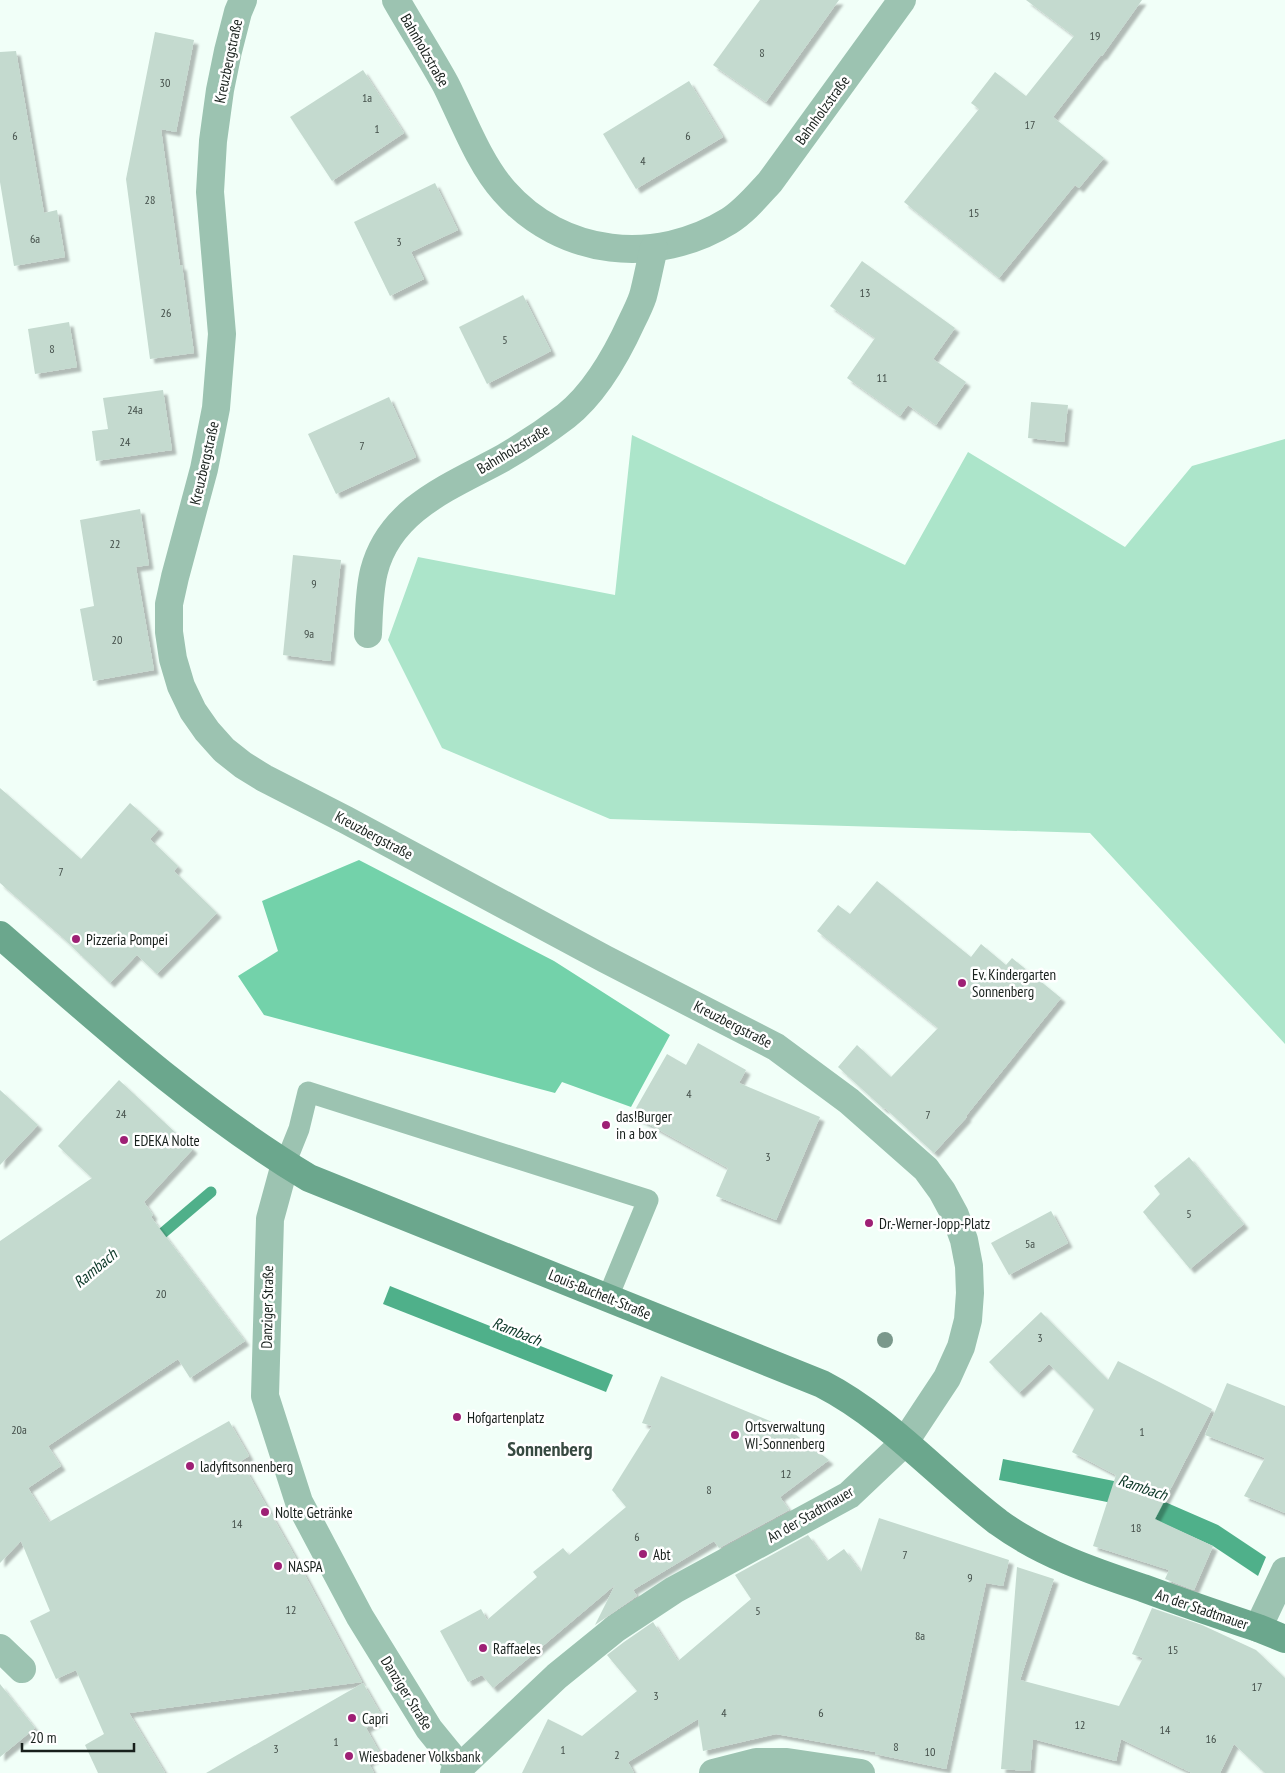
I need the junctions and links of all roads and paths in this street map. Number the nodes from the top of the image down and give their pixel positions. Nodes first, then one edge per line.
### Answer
1 (243, 0) edge
2 (396, 0) edge
3 (902, 0) edge
4 (654, 248) junction
5 (368, 634) dead end
6 (0, 935) edge
7 (285, 1164) junction
8 (608, 1298) junction
9 (904, 1443) junction
10 (1285, 1572) edge
11 (1258, 1628) junction
12 (1285, 1639) edge
13 (0, 1648) edge
14 (22, 1669) dead end
15 (465, 1771) edge
16 (713, 1773) edge
17 (861, 1773) edge

1 - 9 street, Kreuzbergstraße
2 - 4 street, Bahnholzstraße
3 - 4 street, Bahnholzstraße
4 - 5 street, Bahnholzstraße
6 - 7 main road
7 - 8 main road, Louis-Buchelt-Straße
7 - 8 lane
7 - 15 street, Danziger Straße
8 - 9 main road, Louis-Buchelt-Straße
9 - 11 main road, An der Stadtmauer
9 - 15 street, An der Stadtmauer
10 - 11 street, An der Stadtmauer
11 - 12 main road, An der Stadtmauer
13 - 14 street
16 - 17 street

